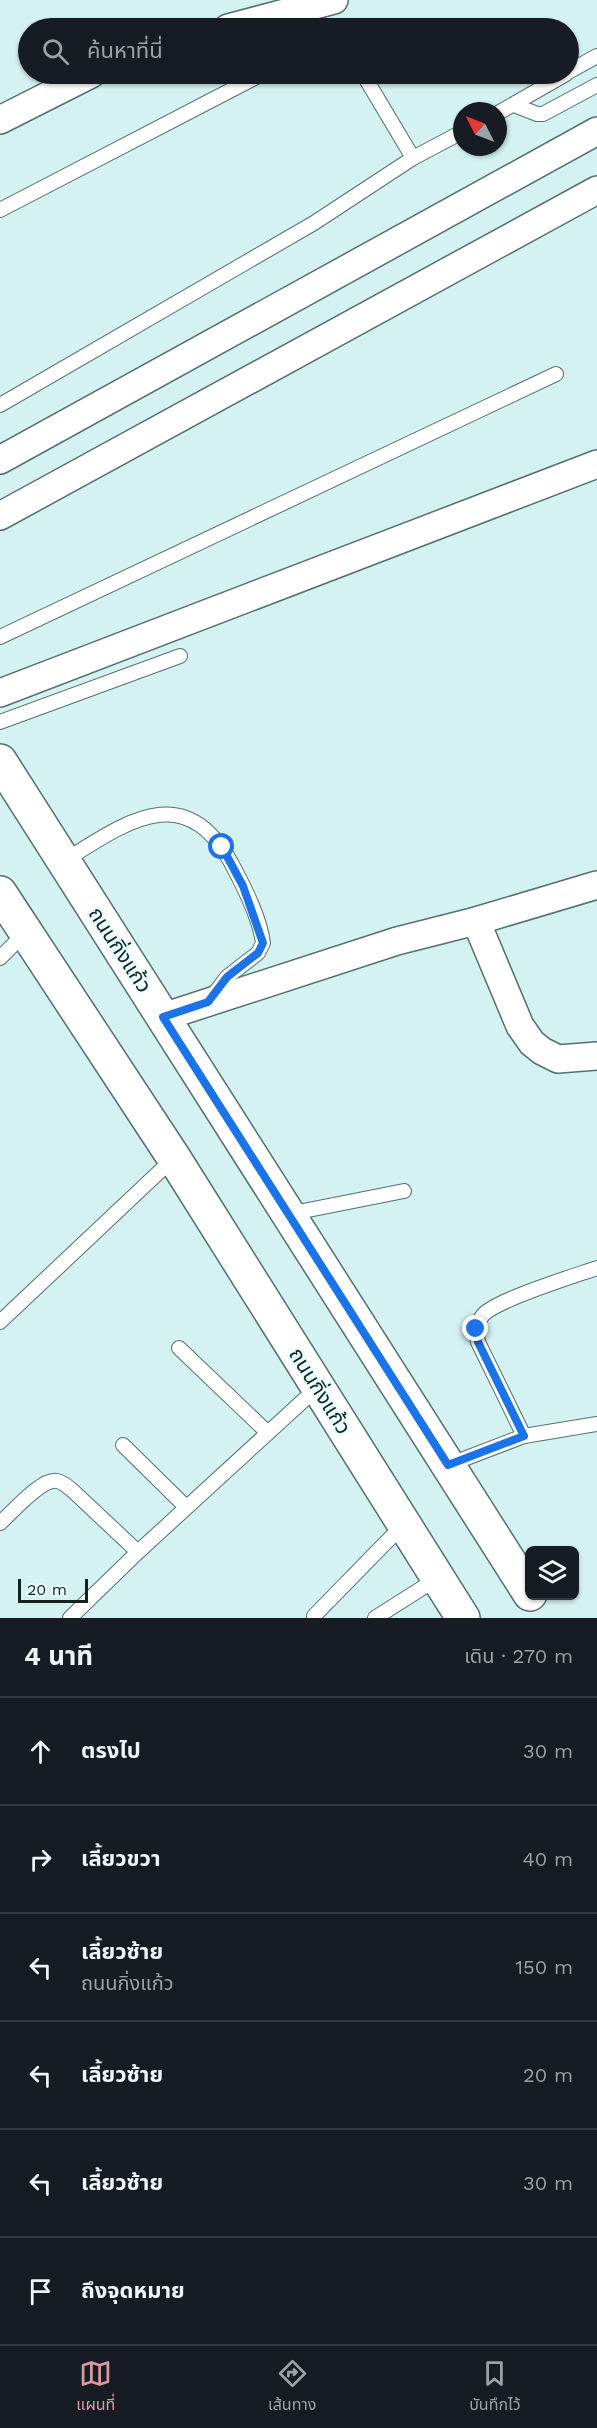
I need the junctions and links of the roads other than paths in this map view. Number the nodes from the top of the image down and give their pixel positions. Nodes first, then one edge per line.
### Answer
1 (334, 0) edge
2 (266, 18) edge
3 (597, 56) edge
4 (579, 66) edge
5 (71, 84) edge
6 (243, 84) edge
7 (369, 84) edge
8 (549, 84) edge
9 (597, 85) edge
10 (514, 105) junction
11 (507, 108) edge
12 (0, 120) edge
13 (597, 131) edge
14 (453, 137) edge
15 (413, 158) junction
16 (597, 190) edge
17 (0, 210) edge
18 (556, 374) dead end
19 (0, 405) edge
20 (0, 460) edge
21 (597, 465) edge
22 (0, 516) edge
23 (0, 637) edge
24 (180, 656) dead end
25 (0, 693) edge
26 (0, 722) edge
27 (0, 761) edge
28 (64, 861) junction
29 (597, 885) edge
30 (0, 893) edge
31 (476, 921) junction
32 (25, 933) junction
33 (0, 958) edge
34 (208, 1002) junction
35 (163, 1017) junction
36 (597, 1056) edge
37 (174, 1158) junction
38 (404, 1191) dead end
39 (288, 1214) junction
40 (597, 1268) edge
41 (0, 1322) edge
42 (179, 1348) dead end
43 (317, 1388) junction
44 (597, 1425) edge
45 (267, 1432) junction
46 (524, 1436) junction
47 (123, 1445) dead end
48 (448, 1465) junction
49 (186, 1507) junction
50 (0, 1523) edge
51 (404, 1524) junction
52 (138, 1552) junction
53 (438, 1578) junction
54 (525, 1587) edge
55 (533, 1600) edge
56 (314, 1616) dead end
57 (70, 1618) edge
58 (375, 1618) edge
59 (463, 1618) edge
60 (544, 1618) edge

1 - 2 street
3 - 4 lane
5 - 12 street
6 - 17 lane
7 - 15 lane
8 - 10 lane
9 - 10 lane
10 - 11 lane
13 - 20 street
14 - 15 lane
15 - 19 lane
16 - 22 street
18 - 23 lane
21 - 25 street
24 - 26 lane
27 - 28 main road, ถนนกิ่งแก้ว
28 - 34 lane
28 - 35 main road, ถนนกิ่งแก้ว
29 - 31 street
30 - 32 main road, ถนนกิ่งแก้ว
31 - 34 street
31 - 36 street
32 - 33 lane
32 - 37 main road, ถนนกิ่งแก้ว
34 - 35 street
35 - 39 main road, ถนนกิ่งแก้ว
37 - 41 lane
37 - 43 main road, ถนนกิ่งแก้ว
38 - 39 lane
39 - 48 main road, ถนนกิ่งแก้ว
40 - 46 lane
42 - 45 lane
43 - 45 lane
43 - 51 main road, ถนนกิ่งแก้ว
44 - 46 lane
45 - 49 lane
46 - 48 lane
47 - 49 lane
48 - 54 main road, ถนนกิ่งแก้ว
49 - 52 lane
50 - 52 lane
51 - 53 main road, ถนนกิ่งแก้ว
51 - 56 lane
52 - 57 lane
53 - 58 lane
53 - 59 main road, ถนนกิ่งแก้ว
55 - 60 main road, ถนนกิ่งแก้ว

